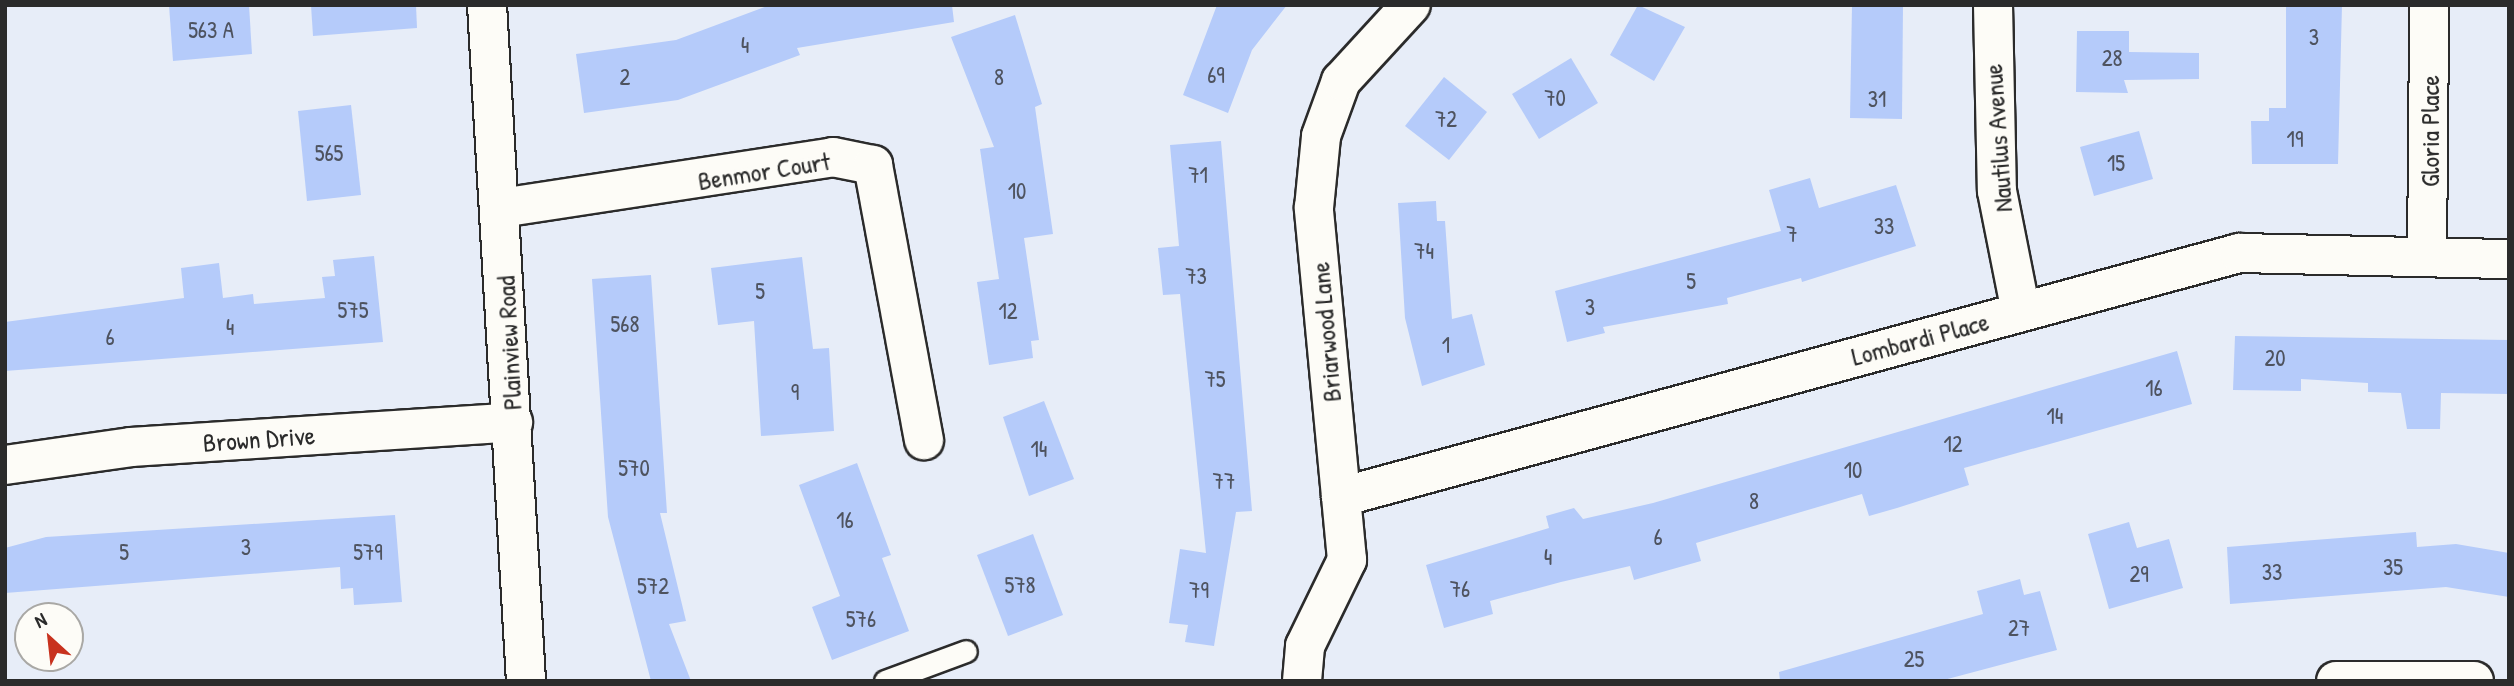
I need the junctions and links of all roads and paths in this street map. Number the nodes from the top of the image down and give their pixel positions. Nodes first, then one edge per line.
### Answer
1 (487, 5) edge
2 (1411, 5) edge
3 (1993, 5) edge
4 (2429, 5) edge
5 (501, 208) junction
6 (2427, 257) junction
7 (2509, 259) edge
8 (2021, 312) junction
9 (513, 422) junction
10 (925, 440) dead end
11 (5, 465) edge
12 (1340, 497) junction
13 (966, 651) dead end
14 (526, 681) edge
15 (886, 681) edge
16 (1302, 681) edge
17 (2336, 681) edge
18 (2474, 681) edge

1 - 5 street, Plainview Road
2 - 12 street, Briarwood Lane
3 - 8 street, Nautilus Avenue
4 - 6 street, Gloria Place
5 - 9 street, Plainview Road
5 - 10 street, Benmor Court
6 - 7 street, Lombardi Place
6 - 8 street, Lombardi Place
8 - 12 street, Lombardi Place
9 - 11 street, Brown Drive
9 - 14 street, Plainview Road
12 - 16 street, Briarwood Lane
13 - 15 lane
17 - 18 street

